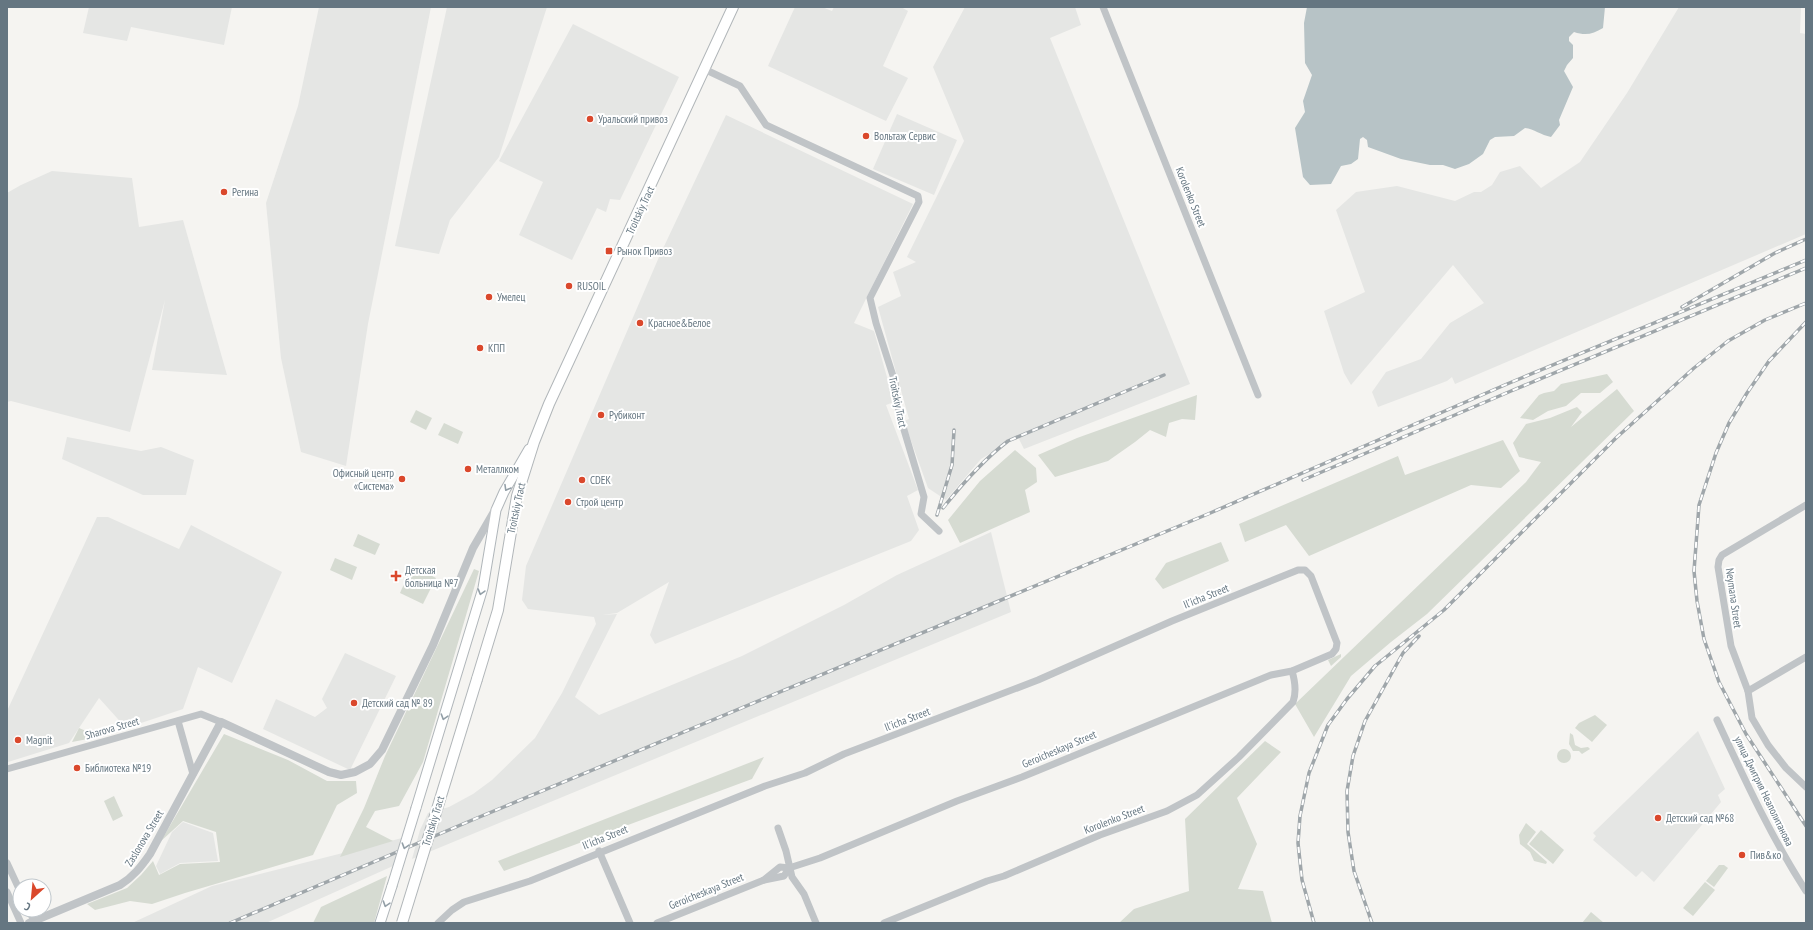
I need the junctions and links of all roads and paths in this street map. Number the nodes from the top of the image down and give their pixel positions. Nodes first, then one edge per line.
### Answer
1 (732, 7) edge
2 (1103, 7) edge
3 (704, 70) junction
4 (1258, 395) dead end
5 (534, 442) junction
6 (1806, 505) edge
7 (496, 510) junction
8 (940, 531) dead end
9 (473, 548) junction
10 (489, 554) junction
11 (1336, 649) joint
12 (1806, 657) edge
13 (1292, 671) junction
14 (1748, 691) junction
15 (1717, 720) dead end
16 (178, 721) junction
17 (221, 722) junction
18 (7, 769) edge
19 (193, 774) junction
20 (1806, 787) edge
21 (778, 828) dead end
22 (599, 851) junction
23 (7, 863) edge
24 (789, 868) junction
25 (14, 878) edge
26 (1806, 891) edge
27 (7, 892) edge
28 (31, 922) edge
29 (22, 923) edge
30 (380, 923) edge
31 (402, 923) edge
32 (438, 923) edge
33 (630, 923) edge
34 (657, 923) edge
35 (816, 923) edge
36 (884, 923) edge

1 - 3 main road, Troitskiy Tract
2 - 4 street, Korolenko Street
3 - 5 main road, Troitskiy Tract
3 - 8 street, Troitskiy Tract
5 -> 7 main road
5 - 31 main road, Troitskiy Tract, bridge
6 - 14 street, Neymana Street
7 - 9 street
7 - 10 main road
9 - 10 street
9 - 17 street
10 -> 30 main road, bridge
11 - 13 street, Geroicheskaya Street
11 - 22 street, Il'icha Street
12 - 14 street
13 - 24 street, Geroicheskaya Street
13 - 36 street, Korolenko Street
14 - 20 street
15 - 26 street, улица Дмитрия Неаполитанова
16 - 17 street, Sharova Street
16 - 18 street, Sharova Street
16 - 19 street
17 - 19 street, Zaslonova Street
19 - 28 street, Zaslonova Street
21 - 24 street
22 - 32 street, Il'icha Street
22 - 33 street
23 - 25 street
24 - 34 street, Geroicheskaya Street
24 - 35 street
27 - 29 street

